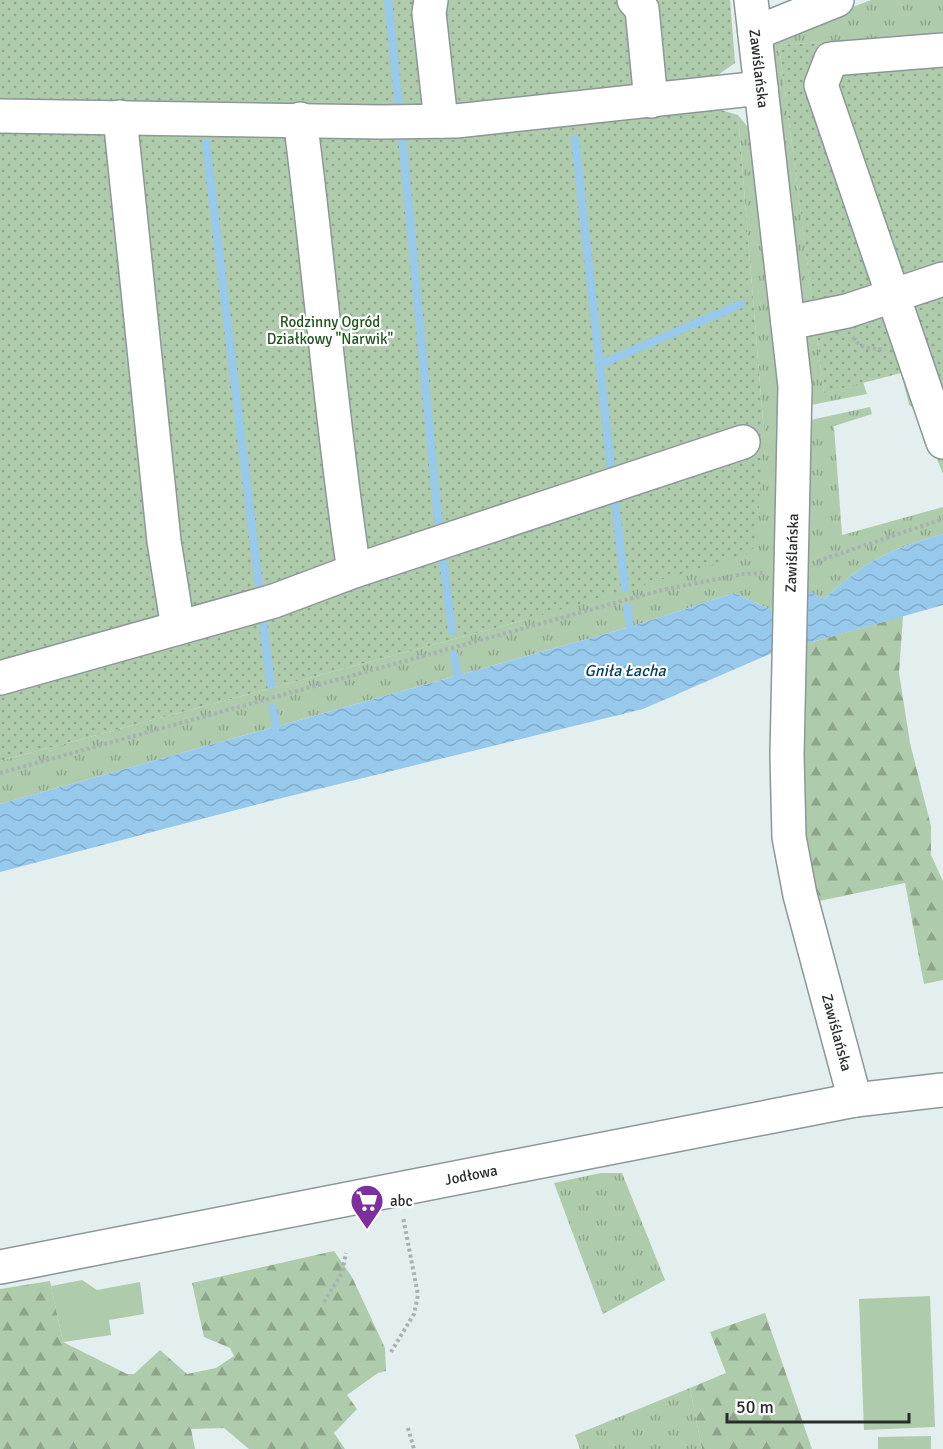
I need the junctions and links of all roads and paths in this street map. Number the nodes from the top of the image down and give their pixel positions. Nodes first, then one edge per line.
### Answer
1 (431, 0) edge
2 (634, 0) edge
3 (751, 0) edge
4 (834, 0) edge
5 (755, 33) junction
6 (943, 50) edge
7 (761, 88) junction
8 (651, 101) junction
9 (0, 116) edge
10 (120, 117) junction
11 (300, 119) junction
12 (441, 122) junction
13 (943, 279) edge
14 (891, 295) junction
15 (847, 311) junction
16 (788, 324) junction
17 (906, 341) junction
18 (743, 442) dead end
19 (943, 442) edge
20 (943, 519) edge
21 (354, 571) junction
22 (791, 580) junction
23 (178, 628) junction
24 (0, 678) edge
25 (0, 773) edge
26 (943, 1090) edge
27 (855, 1100) junction
28 (402, 1214) dead end
29 (346, 1253) dead end
30 (0, 1267) edge
31 (324, 1302) dead end
32 (391, 1352) dead end
33 (408, 1428) dead end
34 (414, 1449) edge

1 - 12 street
2 - 8 street
3 - 5 street, Zawiślańska
4 - 5 street
5 - 7 street, Zawiślańska
6 - 14 street
7 - 8 street
7 - 16 street, Zawiślańska
8 - 12 street
9 - 10 street
10 - 11 street
10 - 23 street
11 - 12 street
11 - 21 street
13 - 14 street
14 - 15 street
14 - 17 street
15 - 16 street
15 - 17 path
16 - 22 street, Zawiślańska
17 - 19 street
18 - 21 street
20 - 22 path
21 - 23 street
22 - 25 path
22 - 27 street, Zawiślańska
23 - 24 street
26 - 27 street, Jodłowa
27 - 30 street, Jodłowa
28 - 32 path
29 - 31 path
33 - 34 path

